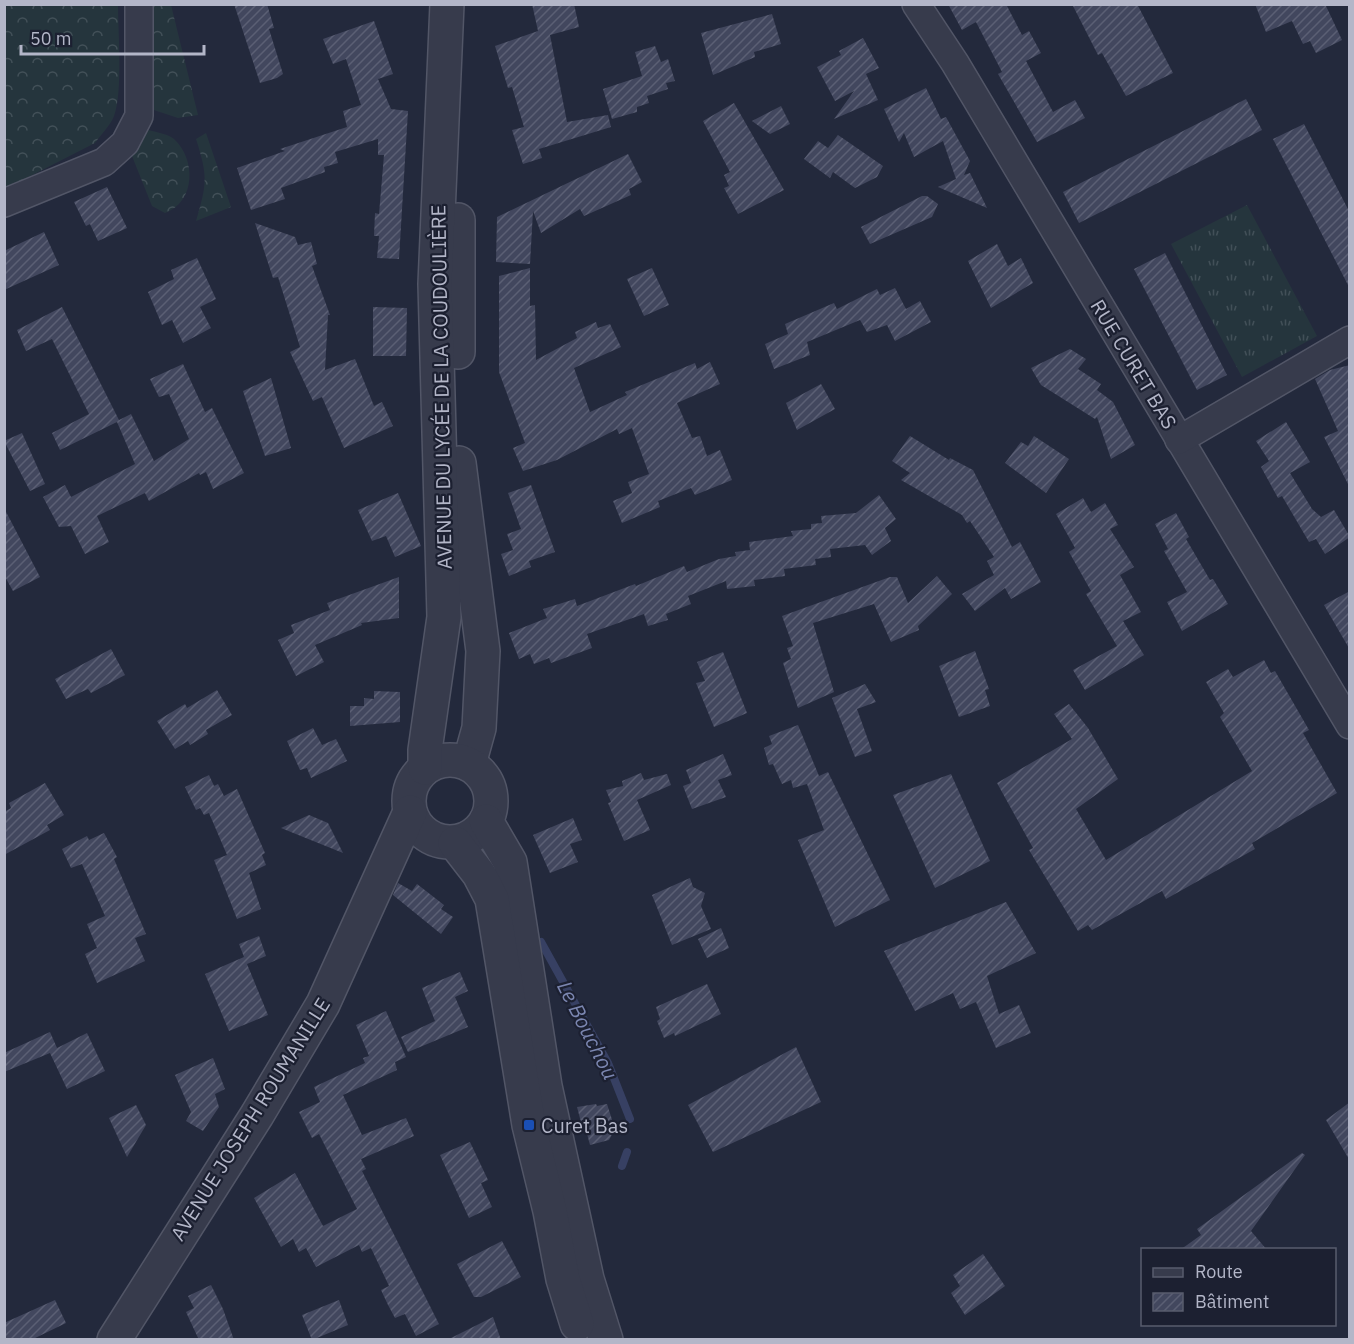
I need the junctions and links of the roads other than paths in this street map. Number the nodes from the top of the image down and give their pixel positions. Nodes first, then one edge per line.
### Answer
1 (140, 4) edge
2 (447, 4) edge
3 (470, 4) edge
4 (916, 4) edge
5 (4, 203) edge
6 (1350, 340) edge
7 (1179, 440) junction
8 (1350, 725) edge
9 (469, 764) junction
10 (425, 768) junction
11 (410, 812) junction
12 (486, 821) junction
13 (445, 841) junction
14 (388, 859) junction
15 (114, 1340) edge
16 (582, 1340) edge
17 (606, 1340) edge

1 - 5 street
2 - 10 street, AVENUE DU LYCÉE DE LA COUDOULIÈRE
3 - 9 street, AVENUE DU LYCÉE DE LA COUDOULIÈRE
4 - 7 street, RUE CURET BAS
6 - 7 street
7 - 8 street, RUE CURET BAS
9 - 10 street
9 - 12 street
10 - 11 street
11 - 13 street
11 - 14 street, AVENUE JOSEPH ROUMANILLE
12 - 13 street
12 - 17 street
13 - 14 street
13 - 16 street
14 - 15 street, AVENUE JOSEPH ROUMANILLE

